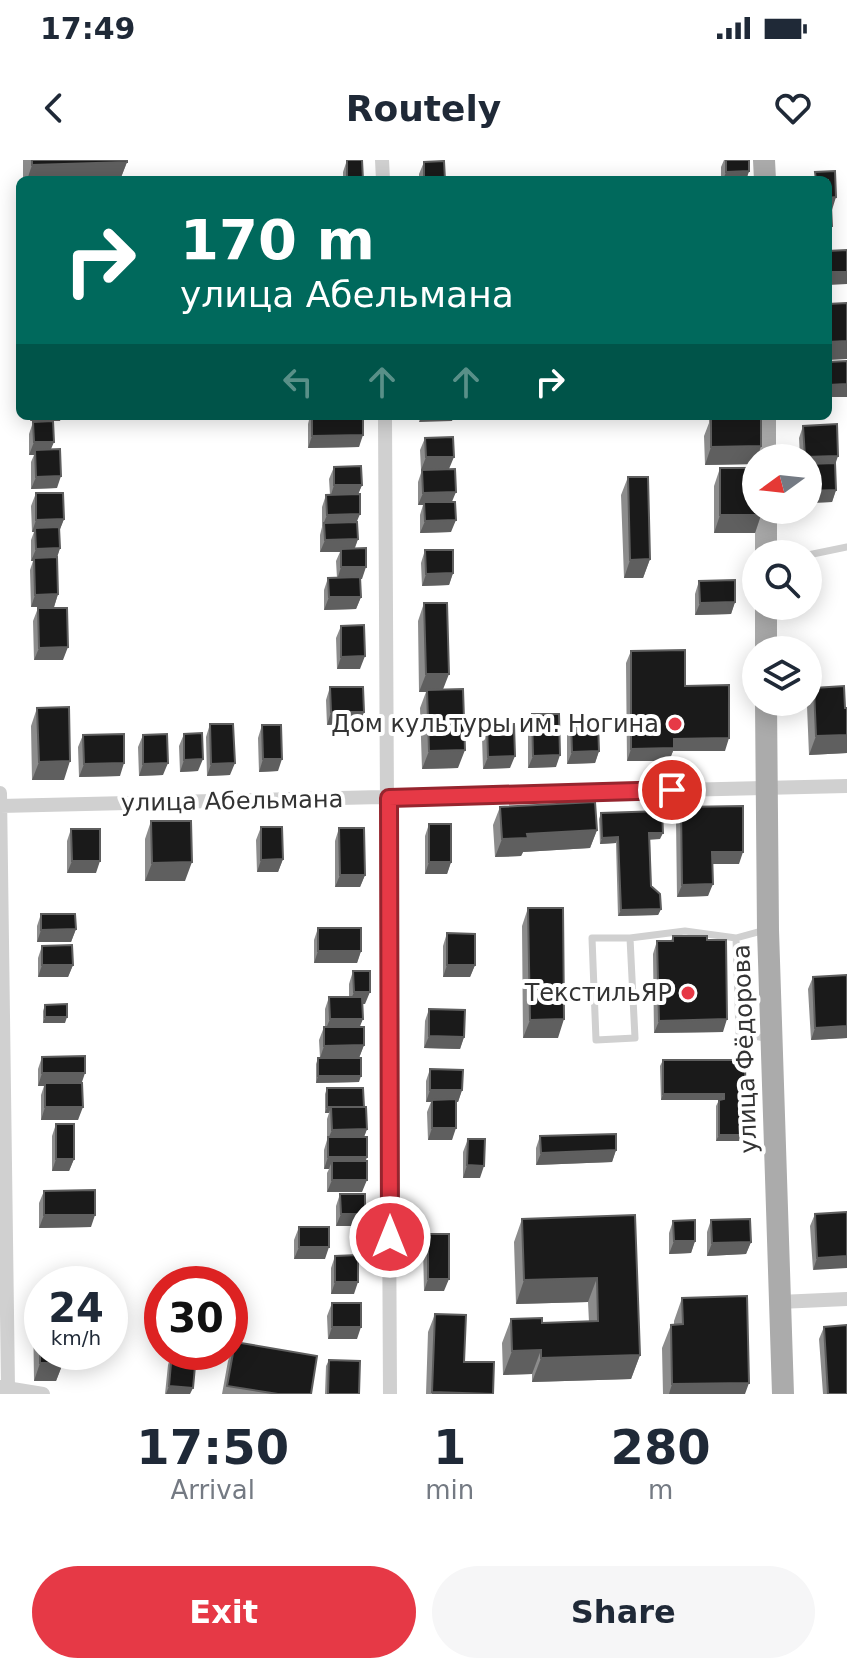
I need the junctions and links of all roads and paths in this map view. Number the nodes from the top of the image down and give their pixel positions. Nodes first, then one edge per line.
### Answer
1 (385, 420) edge
2 (765, 420) edge
3 (765, 444) edge
4 (847, 547) edge
5 (822, 552) edge
6 (766, 716) edge
7 (847, 786) edge
8 (767, 788) junction
9 (0, 793) edge
10 (389, 798) junction
11 (0, 806) edge
12 (768, 930) junction
13 (630, 938) junction
14 (736, 938) junction
15 (772, 1040) junction
16 (847, 1299) edge
17 (779, 1302) junction
18 (4, 1388) edge
19 (43, 1394) edge
20 (390, 1394) edge
21 (783, 1394) edge

1 - 10 street
2 - 3 main road
4 - 5 lane
6 - 8 main road, улица Фёдорова
7 - 8 street, улица Абельмана
8 - 10 street, улица Абельмана
8 - 12 main road, улица Фёдорова
9 - 11 street
10 - 11 street, улица Абельмана
10 - 20 street
11 - 18 street
12 - 14 lane
12 - 15 main road, улица Фёдорова
13 - 13 lane
13 - 14 lane
14 - 15 lane
15 - 17 main road, улица Фёдорова
16 - 17 street
17 - 21 main road, улица Фёдорова
18 - 19 street

